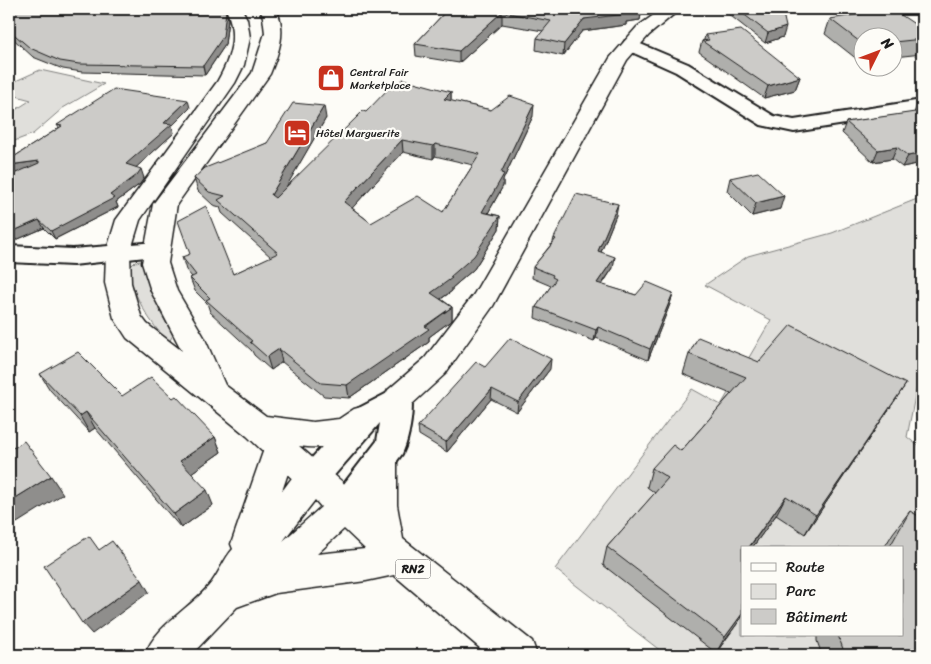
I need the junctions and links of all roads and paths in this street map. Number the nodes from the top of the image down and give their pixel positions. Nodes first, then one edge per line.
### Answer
1 (234, 9) edge
2 (268, 9) edge
3 (672, 9) edge
4 (631, 45) junction
5 (922, 106) edge
6 (156, 250) junction
7 (118, 253) junction
8 (9, 254) edge
9 (214, 392) junction
10 (399, 398) junction
11 (365, 418) junction
12 (269, 438) junction
13 (381, 461) junction
14 (313, 478) junction
15 (344, 508) junction
16 (394, 553) junction
17 (241, 582) junction
18 (164, 655) edge
19 (518, 655) edge

1 - 7 main road
2 - 6 main road
3 - 4 main road
4 - 5 street
4 - 10 main road
6 - 7 street
6 - 9 main road
7 - 8 street
7 - 9 main road
9 - 12 main road
10 - 11 street
10 - 13 street
11 - 12 main road
11 - 14 street
12 - 14 main road
12 - 17 main road
13 - 15 street
13 - 16 main road
14 - 15 main road, RN2
14 - 17 main road
15 - 16 main road, RN2
15 - 17 main road
16 - 17 main road
16 - 19 main road, RN2
17 - 18 main road

